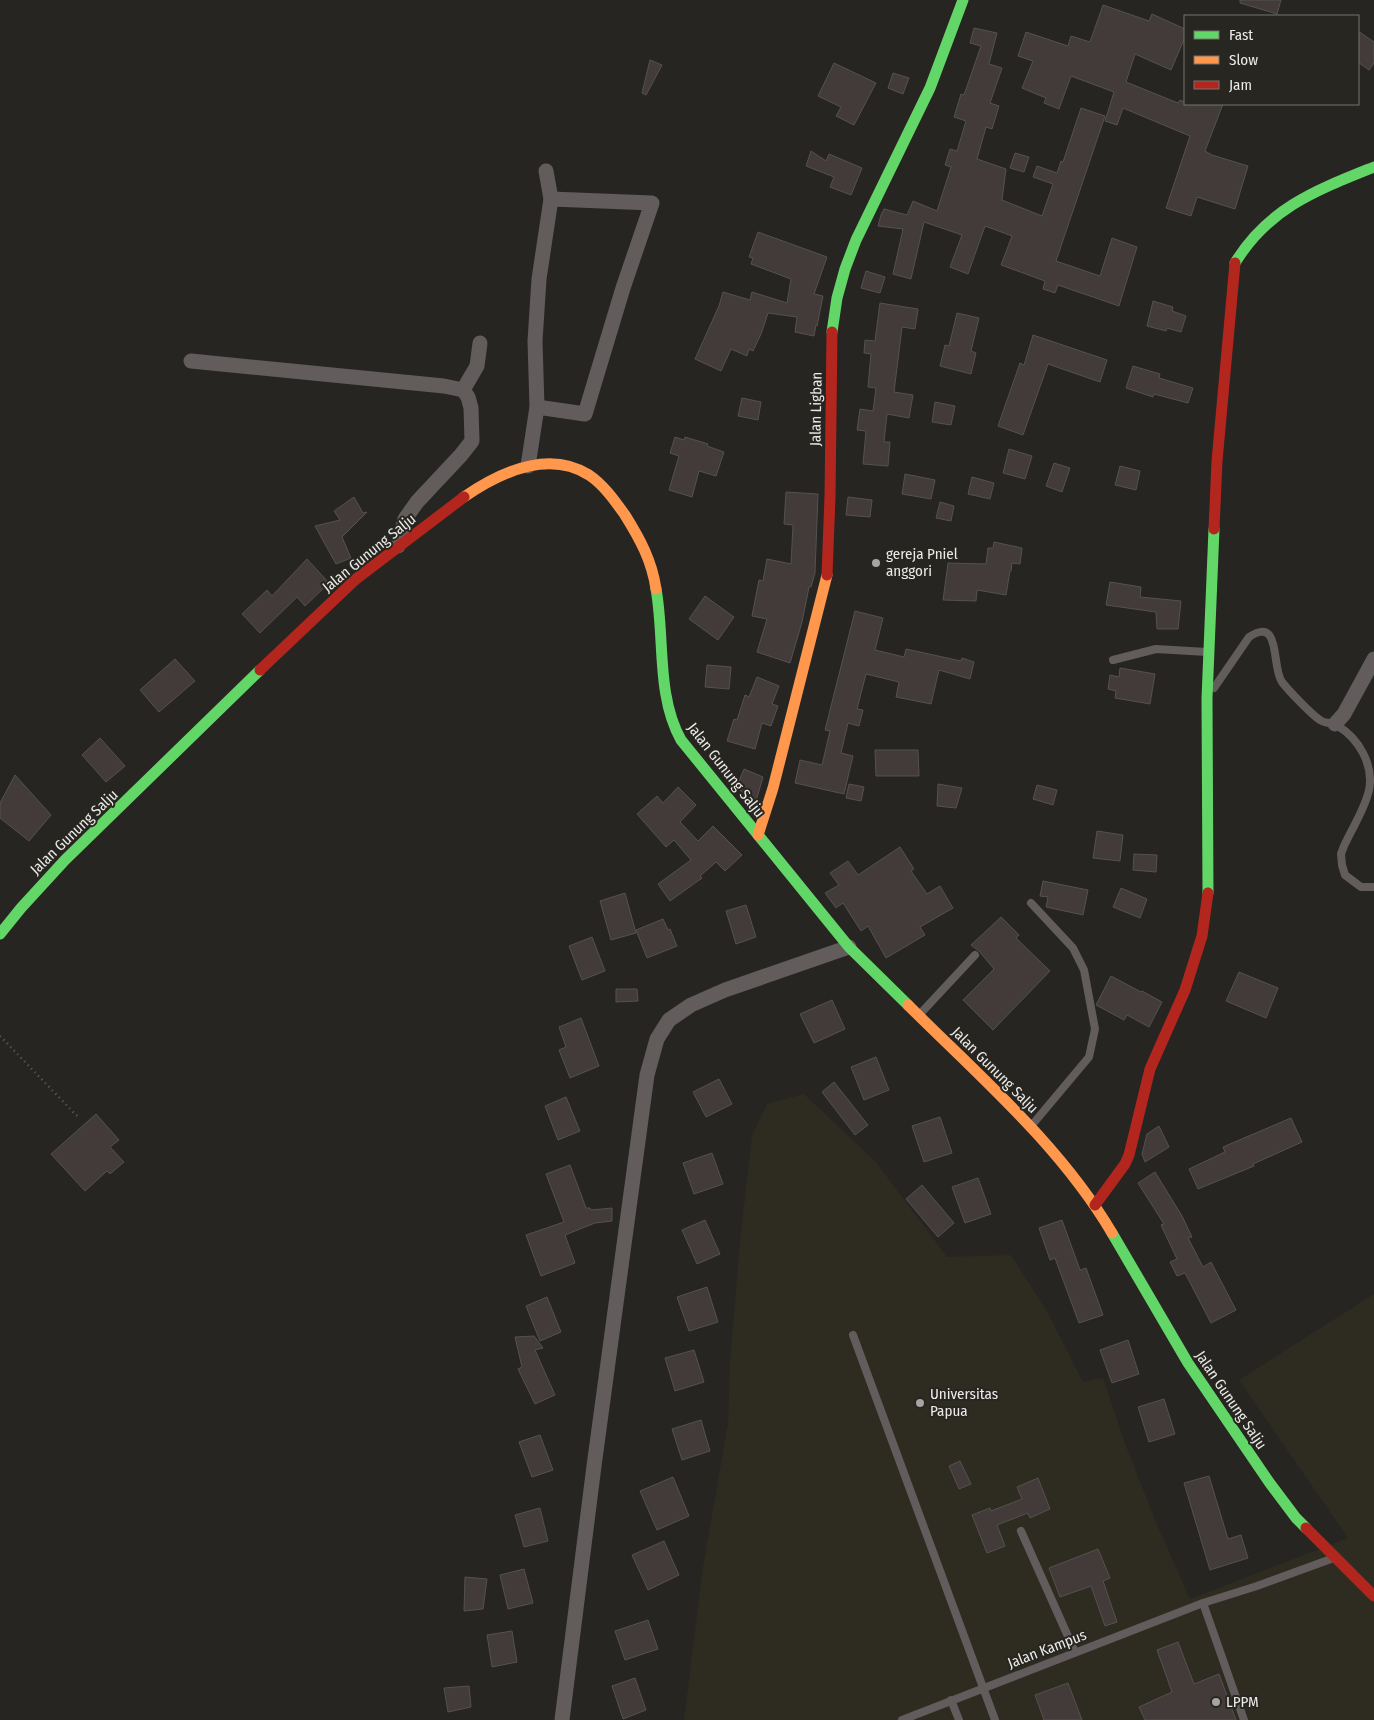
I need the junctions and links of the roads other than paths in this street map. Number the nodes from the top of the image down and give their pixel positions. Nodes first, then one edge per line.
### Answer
1 (963, 0) edge
2 (1374, 167) edge
3 (546, 172) dead end
4 (551, 199) junction
5 (480, 343) dead end
6 (191, 361) dead end
7 (463, 390) junction
8 (537, 406) junction
9 (528, 466) junction
10 (398, 546) junction
11 (1209, 652) junction
12 (1374, 659) edge
13 (1113, 660) dead end
14 (1207, 698) junction
15 (1335, 724) junction
16 (758, 835) junction
17 (1374, 887) edge
18 (1031, 903) dead end
19 (0, 934) edge
20 (849, 947) junction
21 (975, 955) dead end
22 (919, 1016) junction
23 (1030, 1126) junction
24 (1095, 1205) junction
25 (853, 1335) dead end
26 (1021, 1531) dead end
27 (1335, 1557) junction
28 (1374, 1596) edge
29 (1202, 1603) junction
30 (1075, 1652) junction
31 (984, 1688) junction
32 (952, 1700) junction
33 (562, 1720) edge
34 (902, 1720) edge
35 (959, 1720) edge
36 (995, 1720) edge
37 (1244, 1720) edge

1 - 16 main road, Jalan Ligban
2 - 11 main road
3 - 4 street
4 - 8 street
4 - 8 street
5 - 7 street
6 - 7 street
7 - 10 street
8 - 9 street
9 - 10 main road, Jalan Gunung Salju
9 - 16 main road, Jalan Gunung Salju
10 - 19 main road, Jalan Gunung Salju
11 - 13 lane
11 - 14 main road
12 - 15 street
14 - 15 lane
14 - 24 main road
15 - 17 lane
16 - 20 main road, Jalan Gunung Salju
18 - 23 lane
20 - 22 main road, Jalan Gunung Salju
20 - 33 street
21 - 22 lane
22 - 23 main road, Jalan Gunung Salju
23 - 24 main road, Jalan Gunung Salju
24 - 27 main road, Jalan Gunung Salju
25 - 31 lane
26 - 30 lane
27 - 28 main road, Jalan Gunung Salju
27 - 29 lane, Jalan Kampus
29 - 30 lane, Jalan Kampus
29 - 37 lane
30 - 31 lane, Jalan Kampus
31 - 32 lane, Jalan Kampus
31 - 36 lane
32 - 34 lane, Jalan Kampus
32 - 35 lane

